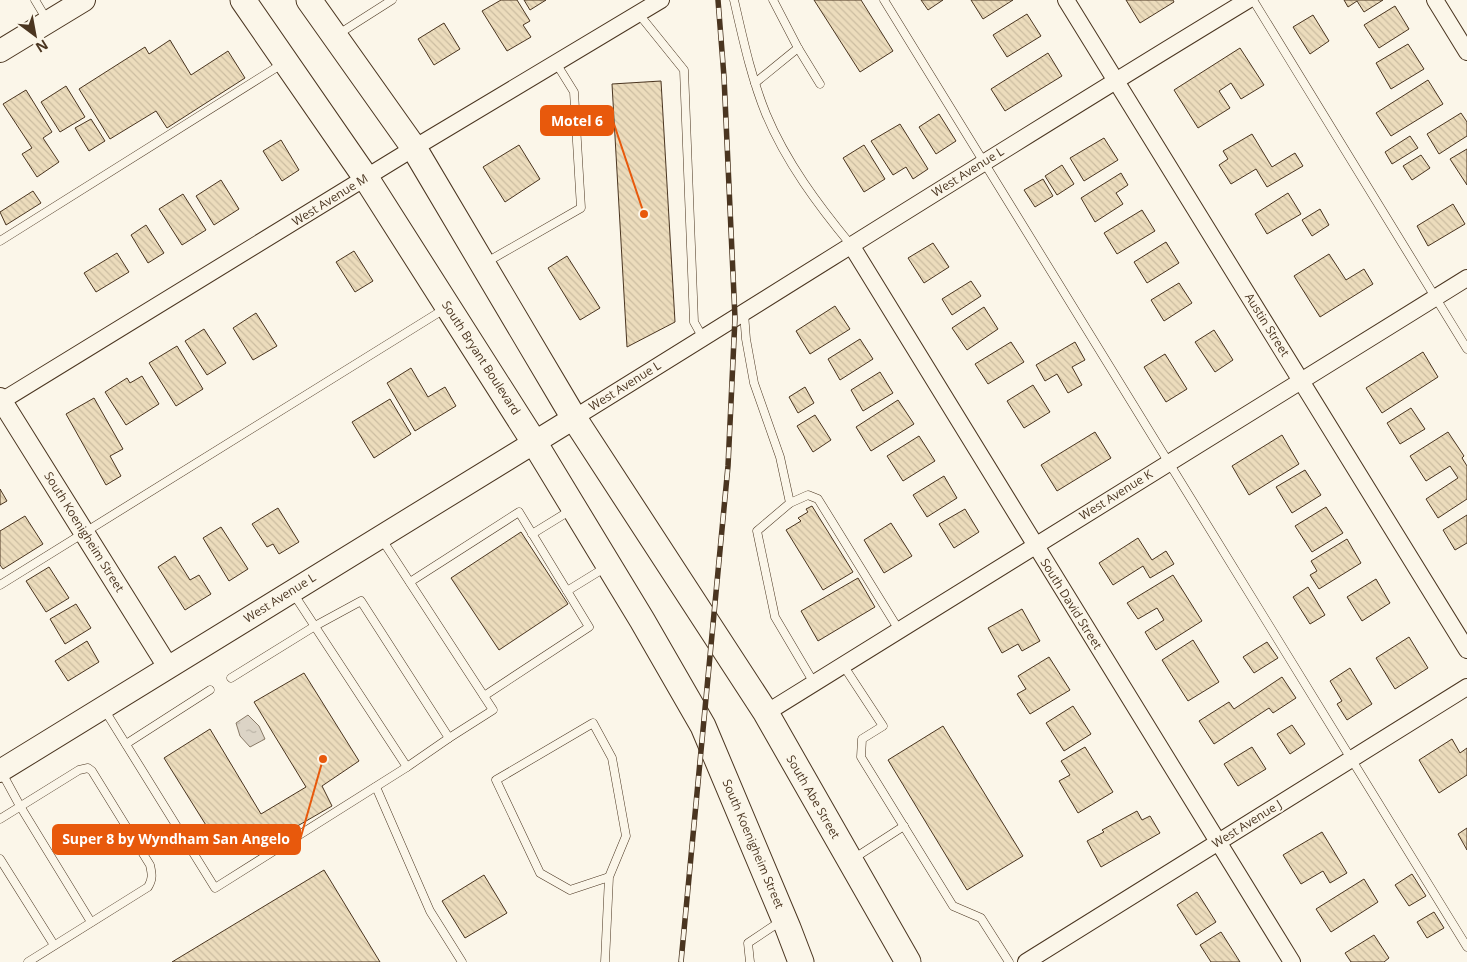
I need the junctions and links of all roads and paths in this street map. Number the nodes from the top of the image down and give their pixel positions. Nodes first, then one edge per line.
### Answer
1 (35, 0) edge
2 (84, 0) edge
3 (243, 0) edge
4 (309, 0) edge
5 (392, 0) edge
6 (661, 0) edge
7 (734, 0) edge
8 (773, 0) edge
9 (884, 0) edge
10 (1066, 0) edge
11 (1248, 0) edge
12 (1253, 0) edge
13 (1435, 0) edge
14 (638, 13) junction
15 (48, 22) junction
16 (334, 36) junction
17 (798, 48) junction
18 (0, 51) edge
19 (1467, 52) edge
20 (286, 62) junction
21 (556, 63) junction
22 (1116, 80) junction
23 (755, 83) junction
24 (820, 84) dead end
25 (414, 148) junction
26 (984, 162) junction
27 (366, 178) junction
28 (0, 241) edge
29 (851, 245) junction
30 (483, 264) junction
31 (1467, 278) edge
32 (1436, 297) junction
33 (448, 306) junction
34 (744, 313) junction
35 (703, 338) junction
36 (1467, 349) edge
37 (1301, 380) junction
38 (1, 400) edge
39 (574, 418) junction
40 (534, 442) junction
41 (1168, 462) junction
42 (790, 503) junction
43 (574, 508) junction
44 (84, 533) junction
45 (532, 534) junction
46 (380, 536) junction
47 (1035, 545) junction
48 (608, 565) junction
49 (410, 582) junction
50 (0, 586) edge
51 (292, 591) junction
52 (567, 591) junction
53 (315, 626) junction
54 (898, 630) junction
55 (1467, 650) edge
56 (843, 665) junction
57 (168, 667) junction
58 (231, 678) dead end
59 (814, 683) junction
60 (1467, 687) edge
61 (210, 690) dead end
62 (484, 696) junction
63 (103, 707) junction
64 (766, 713) junction
65 (703, 726) joint
66 (449, 738) junction
67 (126, 744) junction
68 (1351, 759) junction
69 (407, 768) junction
70 (0, 771) edge
71 (376, 787) junction
72 (20, 806) junction
73 (0, 819) edge
74 (904, 826) junction
75 (1218, 842) junction
76 (0, 859) edge
77 (850, 861) junction
78 (609, 877) junction
79 (784, 919) junction
80 (91, 922) junction
81 (54, 945) junction
82 (1467, 947) edge
83 (28, 962) edge
84 (462, 962) edge
85 (605, 962) edge
86 (750, 962) edge
87 (801, 962) edge
88 (908, 962) edge
89 (1010, 962) edge
90 (1026, 962) edge
91 (1292, 962) edge

1 - 15 lane
2 - 15 main road
3 - 20 main road, South Bryant Boulevard
4 - 16 main road
5 - 16 lane
6 - 14 street, West Avenue M
7 - 23 lane
8 - 17 lane
9 - 26 lane
10 - 22 street, Austin Street
11 - 22 street, West Avenue L
12 - 32 lane
13 - 19 street
14 - 21 street, West Avenue M
14 - 35 lane
15 - 18 main road
16 - 25 main road
17 - 23 lane
17 - 24 lane
20 - 27 main road, South Bryant Boulevard
20 - 28 lane
21 - 25 street, West Avenue M
21 - 30 lane
22 - 26 street, West Avenue L
22 - 37 street, Austin Street
23 - 29 lane
25 - 27 street, West Avenue M
25 - 30 main road
26 - 29 street, West Avenue L
26 - 41 lane
27 - 33 main road, South Bryant Boulevard
27 - 38 street, West Avenue M
29 - 34 street, West Avenue L
29 - 47 street, South David Street
30 - 39 main road
31 - 32 street, West Avenue K
32 - 36 lane
32 - 37 street, West Avenue K
33 - 40 main road, South Bryant Boulevard
33 - 44 lane
34 - 35 street, West Avenue L
34 - 42 lane
35 - 39 street, West Avenue L
37 - 41 street, West Avenue K
37 - 55 street, Austin Street
38 - 44 street, South Koenigheim Street
39 - 40 main road, West Avenue L
39 - 64 main road, South Abe Street
40 - 43 main road, South Bryant Boulevard
40 - 46 main road, West Avenue L
41 - 47 street, West Avenue K
41 - 68 lane
42 - 54 lane
42 - 59 lane
43 - 45 lane
43 - 48 main road, South Bryant Boulevard
44 - 50 lane
44 - 57 street, South Koenigheim Street
45 - 49 lane
45 - 52 lane
46 - 49 lane
46 - 51 main road, West Avenue L
47 - 54 street, West Avenue K
47 - 75 street, South David Street
48 - 52 lane
48 - 65 main road, South Bryant Boulevard
49 - 62 lane
51 - 53 lane
51 - 57 main road, West Avenue L
52 - 62 lane
53 - 58 lane
53 - 66 lane
53 - 69 lane
54 - 56 street, West Avenue K
56 - 59 street, West Avenue K
56 - 74 lane
57 - 63 main road, West Avenue L
59 - 64 street, West Avenue K
60 - 68 street, West Avenue J
61 - 67 lane
62 - 66 lane
63 - 67 lane
63 - 70 main road, West Avenue L
64 - 77 main road, South Abe Street
65 - 79 main road, South Koenigheim Street
66 - 69 lane
67 - 71 lane
68 - 75 street, West Avenue J
68 - 82 lane
69 - 71 lane
70 - 72 lane
71 - 84 lane
72 - 73 lane
72 - 80 lane
72 - 80 lane
74 - 77 lane
74 - 89 lane
75 - 90 street, West Avenue J
75 - 91 street, South David Street
76 - 81 lane
77 - 88 main road, South Abe Street
78 - 78 lane
78 - 85 lane
79 - 86 lane
79 - 87 main road, South Koenigheim Street
80 - 81 lane
81 - 83 lane

